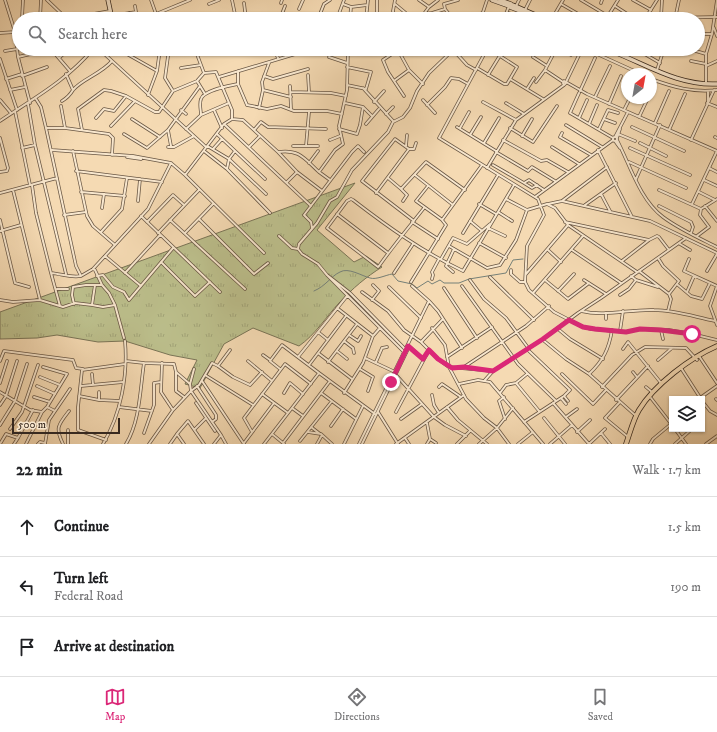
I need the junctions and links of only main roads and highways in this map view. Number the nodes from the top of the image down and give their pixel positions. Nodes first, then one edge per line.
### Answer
1 (108, 0) edge
2 (492, 0) edge
3 (500, 0) edge
4 (512, 6) junction
5 (110, 12) edge
6 (525, 12) edge
7 (530, 12) edge
8 (623, 56) edge
9 (626, 56) edge
10 (673, 76) junction
11 (717, 83) edge
12 (717, 346) edge
13 (682, 369) junction
14 (631, 433) junction
15 (627, 444) edge

1 - 5 main road
2 - 4 main road
3 - 4 main road
4 - 6 main road
4 - 7 main road
8 - 10 main road
9 - 10 main road
10 - 11 main road
10 - 11 main road
12 - 13 main road
13 - 14 main road
13 - 14 main road
14 - 15 main road
14 - 15 main road

